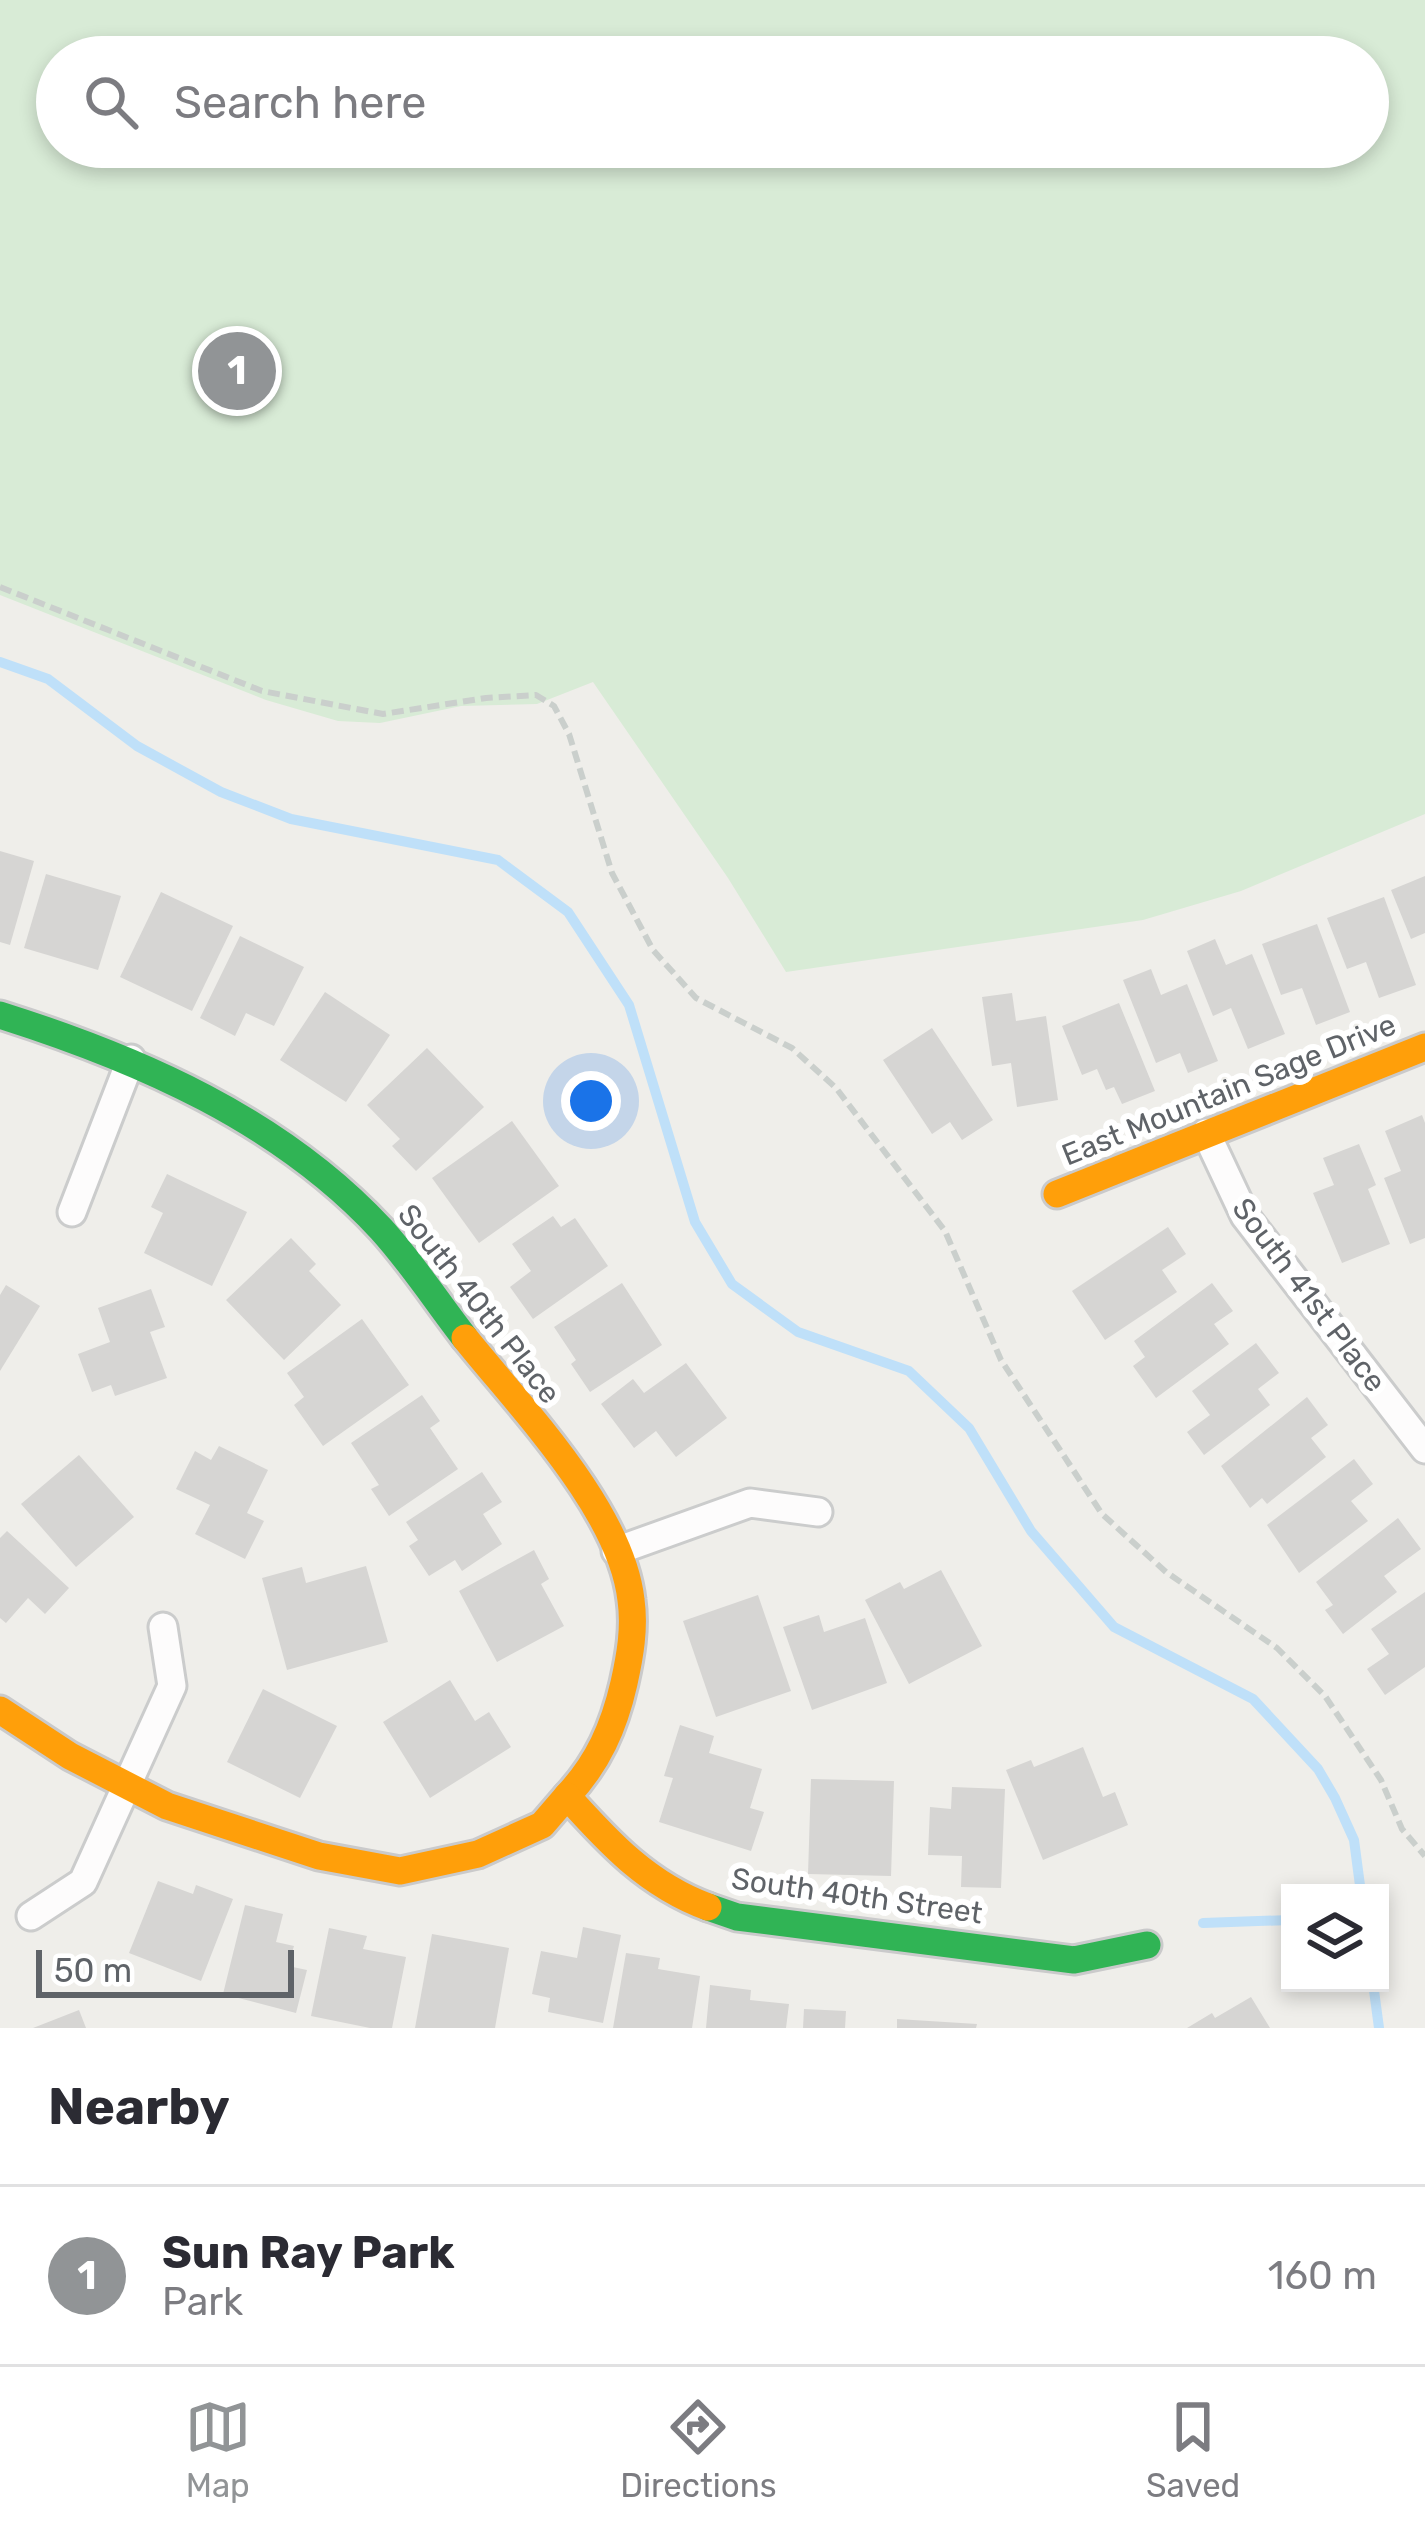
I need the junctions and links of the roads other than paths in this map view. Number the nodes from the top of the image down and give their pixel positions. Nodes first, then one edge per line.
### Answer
1 (0, 1015) edge
2 (1425, 1047) edge
3 (131, 1060) junction
4 (1206, 1133) junction
5 (1057, 1194) dead end
6 (72, 1212) dead end
7 (1425, 1449) edge
8 (818, 1512) dead end
9 (616, 1551) junction
10 (163, 1627) dead end
11 (0, 1710) edge
12 (128, 1785) junction
13 (567, 1796) junction
14 (32, 1916) dead end
15 (1147, 1946) dead end

1 - 3 street, South 40th Place
2 - 4 street, East Mountain Sage Drive
3 - 6 street
3 - 9 street, South 40th Place
4 - 5 street, East Mountain Sage Drive
4 - 7 street, South 41st Place
8 - 9 street
9 - 13 street, South 40th Place
10 - 12 street
11 - 12 street
12 - 13 street
12 - 14 street
13 - 15 street, South 40th Street

